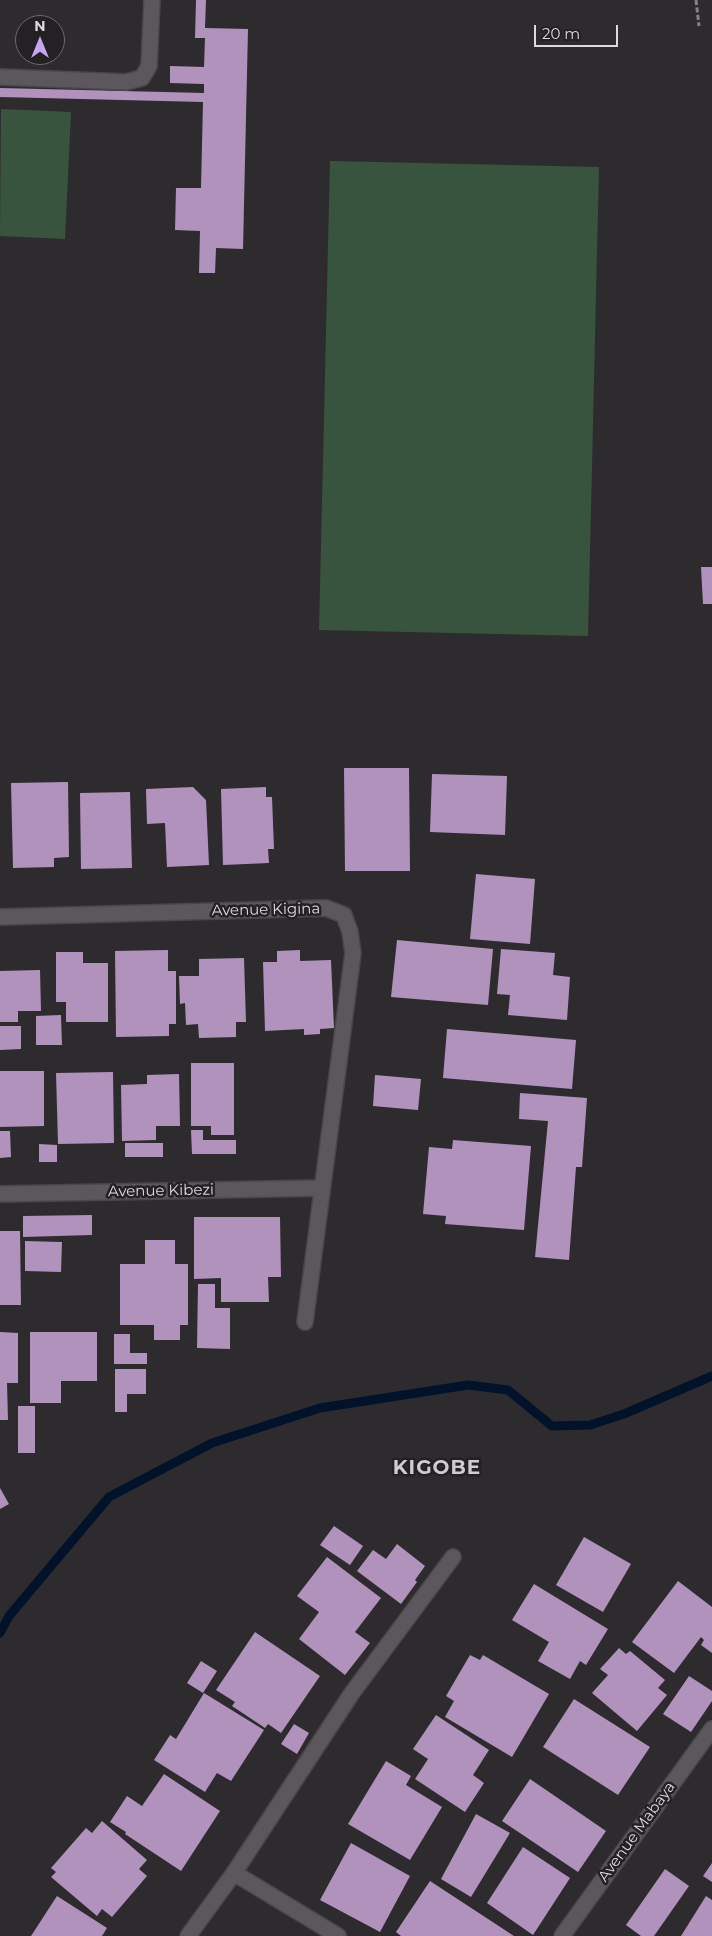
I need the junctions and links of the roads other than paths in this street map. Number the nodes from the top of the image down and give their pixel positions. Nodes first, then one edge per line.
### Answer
1 (152, 0) edge
2 (0, 77) edge
3 (0, 917) edge
4 (322, 1188) junction
5 (0, 1194) edge
6 (305, 1322) dead end
7 (453, 1557) dead end
8 (712, 1729) edge
9 (234, 1873) junction
10 (188, 1936) edge
11 (338, 1936) edge
12 (562, 1936) edge

1 - 2 street
3 - 4 street, Avenue Kigina
4 - 5 street, Avenue Kibezi
4 - 6 street
7 - 9 street
8 - 12 street, Avenue Mabaya
9 - 10 street
9 - 11 street

